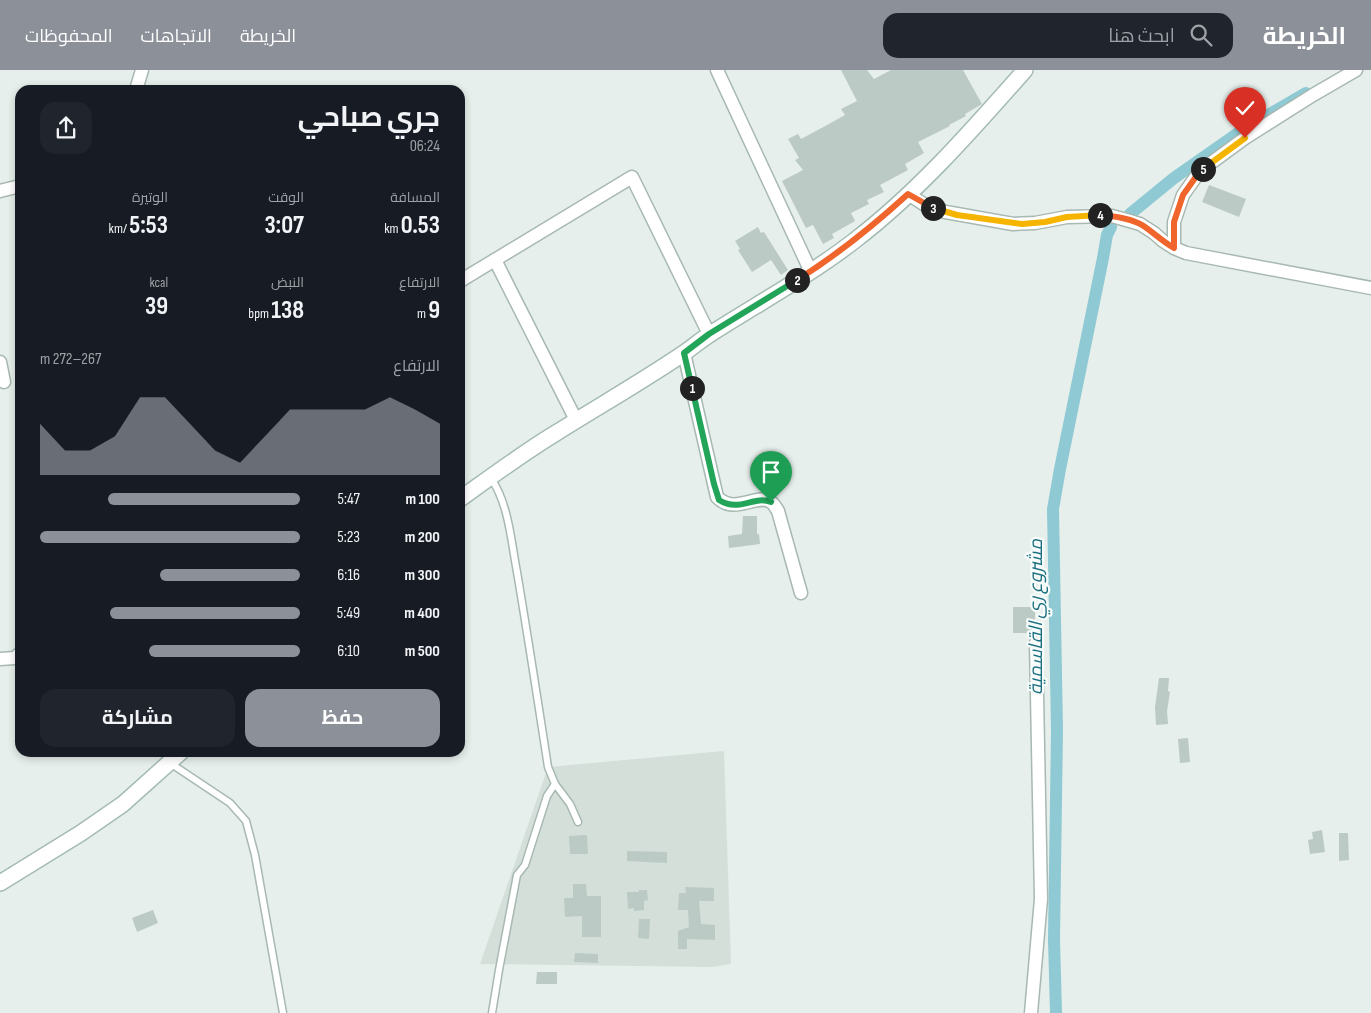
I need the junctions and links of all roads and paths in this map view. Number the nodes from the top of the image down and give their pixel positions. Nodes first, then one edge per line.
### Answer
1 (142, 70) edge
2 (717, 70) edge
3 (1024, 70) edge
4 (1356, 70) edge
5 (138, 85) edge
6 (15, 187) edge
7 (0, 191) edge
8 (908, 194) junction
9 (1174, 248) junction
10 (495, 260) junction
11 (811, 272) junction
12 (465, 278) edge
13 (1371, 288) edge
14 (709, 334) junction
15 (684, 353) junction
16 (0, 362) edge
17 (4, 382) dead end
18 (576, 420) junction
19 (491, 477) junction
20 (465, 495) edge
21 (801, 593) dead end
22 (1036, 644) dead end
23 (15, 658) edge
24 (0, 659) edge
25 (176, 757) edge
26 (170, 763) junction
27 (555, 784) junction
28 (578, 822) dead end
29 (0, 883) edge
30 (282, 1013) edge
31 (492, 1013) edge
32 (1031, 1013) edge

1 - 5 street
2 - 11 street
3 - 8 main road
4 - 9 street
6 - 7 street
8 - 9 street
8 - 11 main road
9 - 13 street
10 - 12 street
10 - 14 street
10 - 18 street
11 - 14 main road
14 - 15 main road
15 - 18 main road
15 - 21 street
16 - 17 street
18 - 19 main road
19 - 20 main road
19 - 27 lane
22 - 32 street
23 - 24 street
25 - 26 main road
26 - 29 main road
26 - 30 lane
27 - 28 lane
27 - 31 lane

